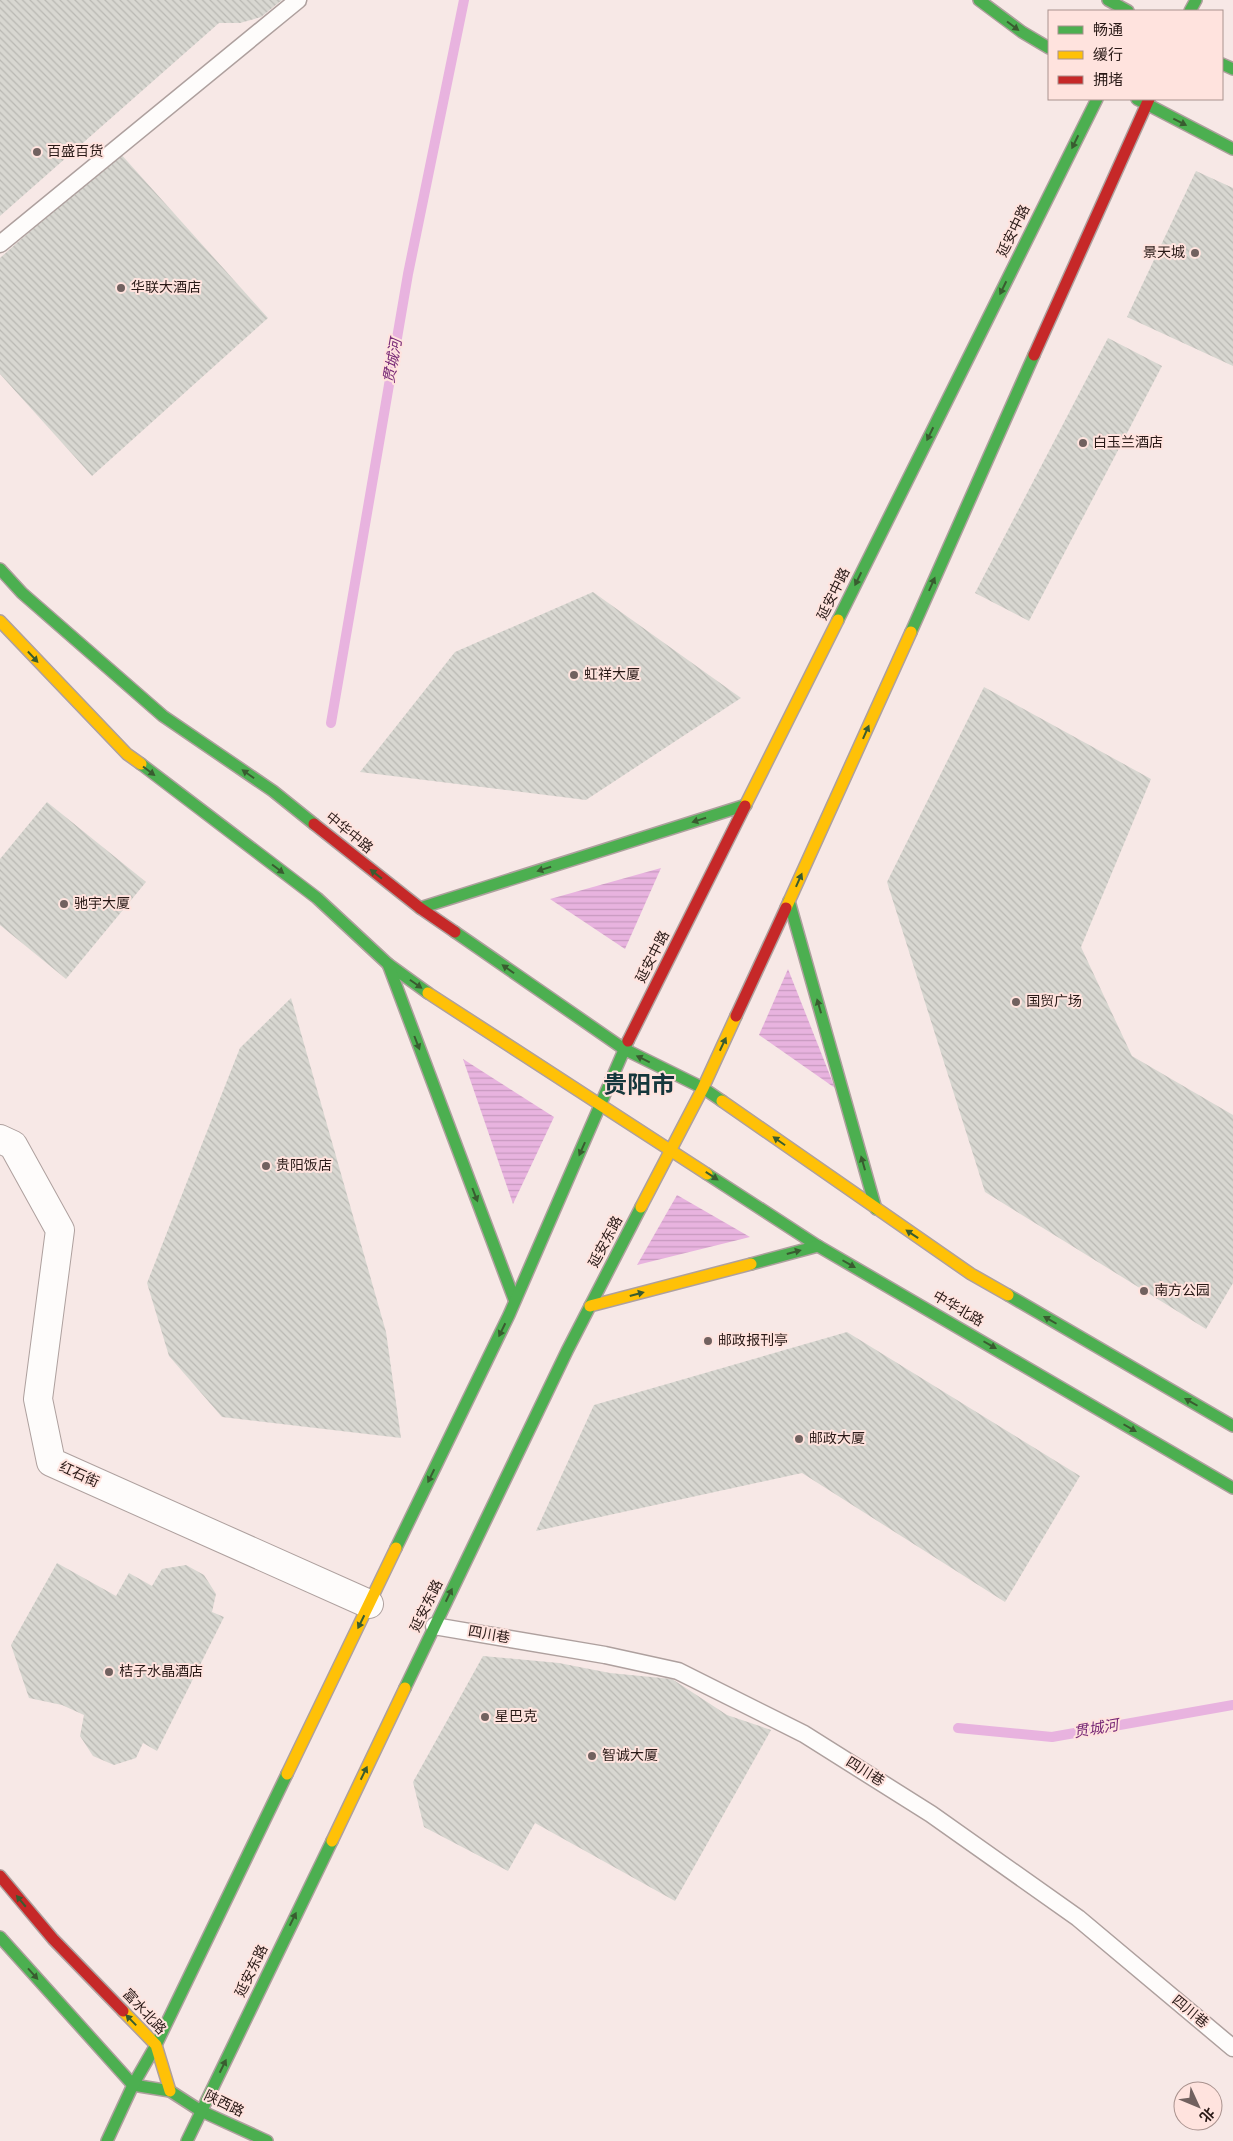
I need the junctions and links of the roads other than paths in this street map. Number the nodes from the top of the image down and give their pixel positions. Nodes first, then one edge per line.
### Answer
1 (298, 0) edge
2 (979, 0) edge
3 (1108, 0) edge
4 (1134, 9) edge
5 (1048, 47) edge
6 (1097, 100) edge
7 (1144, 101) edge
8 (1233, 149) edge
9 (0, 244) edge
10 (0, 569) edge
11 (0, 621) edge
12 (746, 805) junction
13 (790, 901) junction
14 (420, 908) junction
15 (388, 964) junction
16 (624, 1050) junction
17 (703, 1088) junction
18 (601, 1104) junction
19 (0, 1139) edge
20 (672, 1150) junction
21 (876, 1210) junction
22 (818, 1246) junction
23 (514, 1300) junction
24 (590, 1306) junction
25 (1233, 1426) edge
26 (1233, 1488) edge
27 (370, 1604) junction
28 (434, 1626) junction
29 (0, 1876) edge
30 (0, 1937) edge
31 (156, 2045) junction
32 (1233, 2048) edge
33 (133, 2085) junction
34 (170, 2091) junction
35 (201, 2111) junction
36 (106, 2141) edge
37 (186, 2141) edge
38 (267, 2141) edge

1 - 9 lane
2 -> 5 main road
3 - 4 main road
6 -> 12 main road, 延安中路
7 -> 8 main road
13 -> 7 main road
14 -> 10 main road, 中华中路
11 -> 15 main road
12 -> 14 main road
12 - 16 main road, 延安中路
17 -> 13 main road
21 -> 13 main road
16 -> 14 main road, 中华中路
15 -> 18 main road
15 -> 23 main road
17 -> 16 main road, 中华中路
16 - 18 main road, 延安中路
17 - 20 main road, 延安东路
21 -> 17 main road
18 - 20 main road
18 -> 23 main road
19 - 27 street, 红石街
20 -> 22 main road, 中华北路
20 - 24 main road, 延安东路
25 -> 21 main road
24 -> 22 main road
22 -> 26 main road, 中华北路
23 -> 27 main road
28 -> 24 main road, 延安东路
27 -> 31 main road
28 - 32 lane, 四川巷
35 -> 28 main road, 延安东路
31 -> 29 main road, 富水北路
30 -> 33 main road
31 - 33 main road
31 - 34 main road, 富水北路
33 - 34 main road
33 - 36 main road
34 - 35 main road, 陕西路
35 - 37 main road, 延安东路
35 - 38 main road, 陕西路

